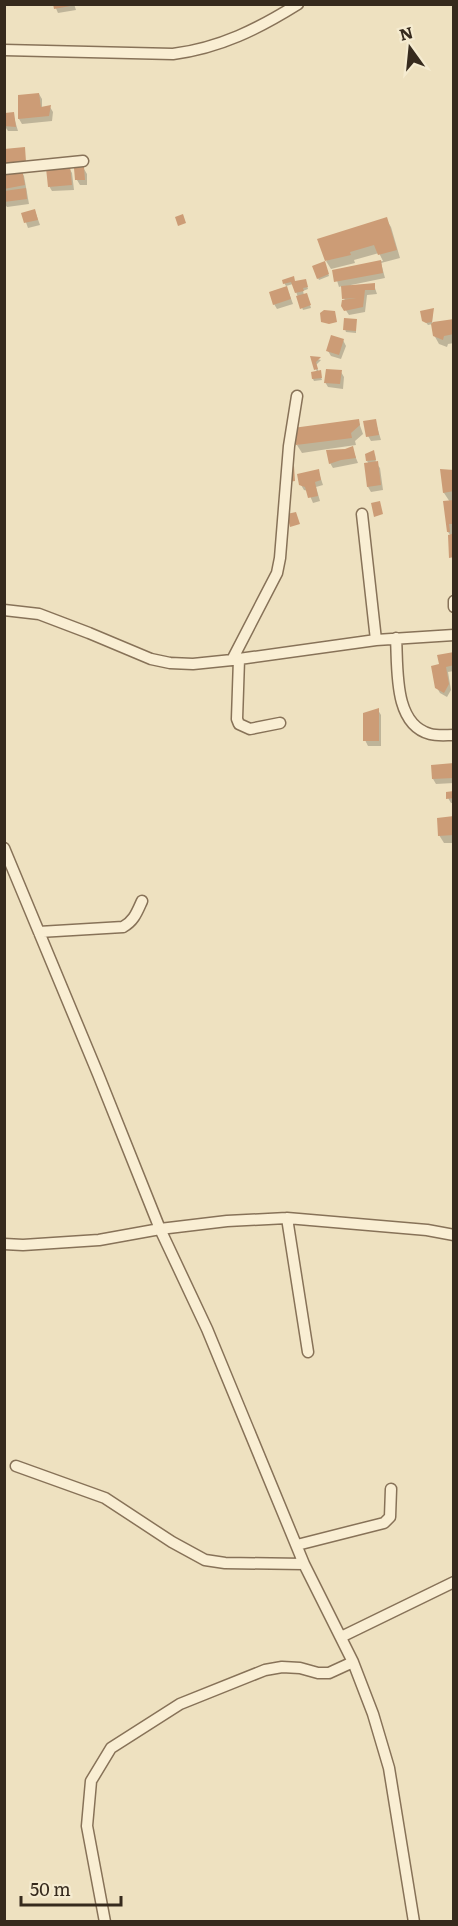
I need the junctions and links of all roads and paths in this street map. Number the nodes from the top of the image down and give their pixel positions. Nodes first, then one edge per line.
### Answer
1 (298, 4) edge
2 (4, 50) edge
3 (83, 161) dead end
4 (4, 169) edge
5 (297, 396) dead end
6 (362, 514) dead end
7 (453, 601) edge
8 (453, 607) edge
9 (4, 610) edge
10 (453, 635) edge
11 (396, 638) junction
12 (376, 640) junction
13 (235, 660) junction
14 (280, 723) dead end
15 (453, 735) edge
16 (4, 848) edge
17 (142, 901) dead end
18 (39, 932) junction
19 (287, 1218) junction
20 (160, 1228) junction
21 (453, 1235) edge
22 (4, 1244) edge
23 (308, 1352) dead end
24 (16, 1466) dead end
25 (391, 1489) dead end
26 (297, 1545) junction
27 (304, 1564) junction
28 (453, 1582) edge
29 (341, 1637) junction
30 (353, 1662) junction
31 (105, 1922) edge
32 (414, 1922) edge

1 - 2 street
3 - 4 street
5 - 13 street
6 - 12 street
7 - 8 street
9 - 13 street
10 - 11 street
11 - 12 street
11 - 15 street
12 - 13 street
13 - 14 street
16 - 18 street
17 - 18 street
18 - 20 street
19 - 20 street
19 - 21 street
19 - 23 street
20 - 22 street
20 - 26 street
24 - 27 street
25 - 26 street
26 - 27 street
27 - 29 street
28 - 29 street
29 - 30 street
30 - 31 street
30 - 32 street

